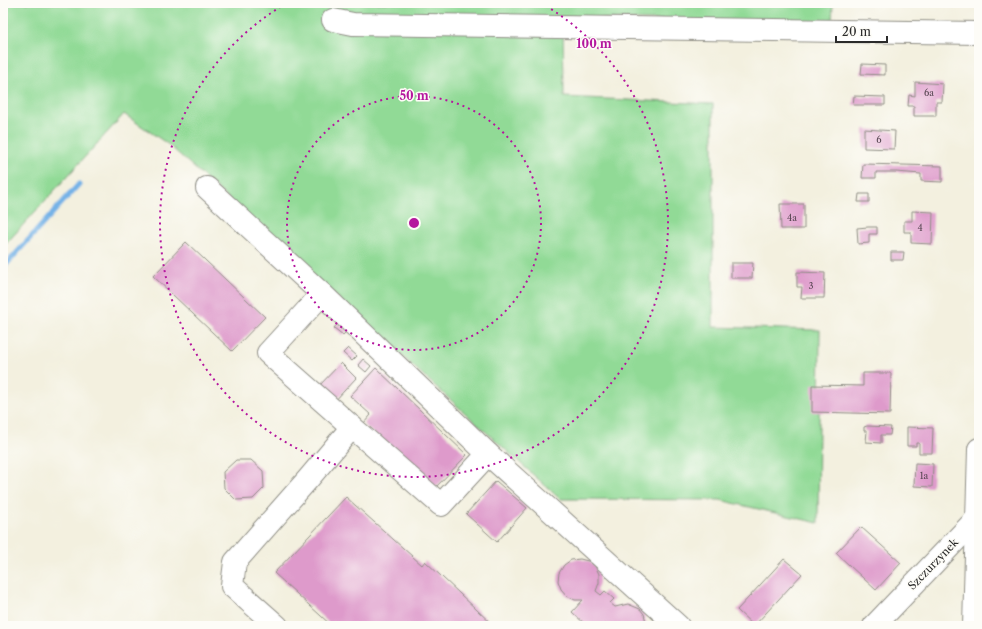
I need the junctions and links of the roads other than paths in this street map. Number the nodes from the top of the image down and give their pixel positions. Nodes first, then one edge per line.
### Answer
1 (333, 20) dead end
2 (979, 33) edge
3 (207, 188) dead end
4 (322, 294) junction
5 (352, 427) junction
6 (979, 449) edge
7 (488, 454) junction
8 (978, 517) junction
9 (277, 626) edge
10 (678, 626) edge
11 (874, 626) edge
12 (974, 626) edge

1 - 2 street
3 - 4 street
4 - 5 street
4 - 7 street
5 - 7 street
5 - 9 street
6 - 8 street
7 - 10 street
8 - 11 street, Szczurzynek
8 - 12 street

